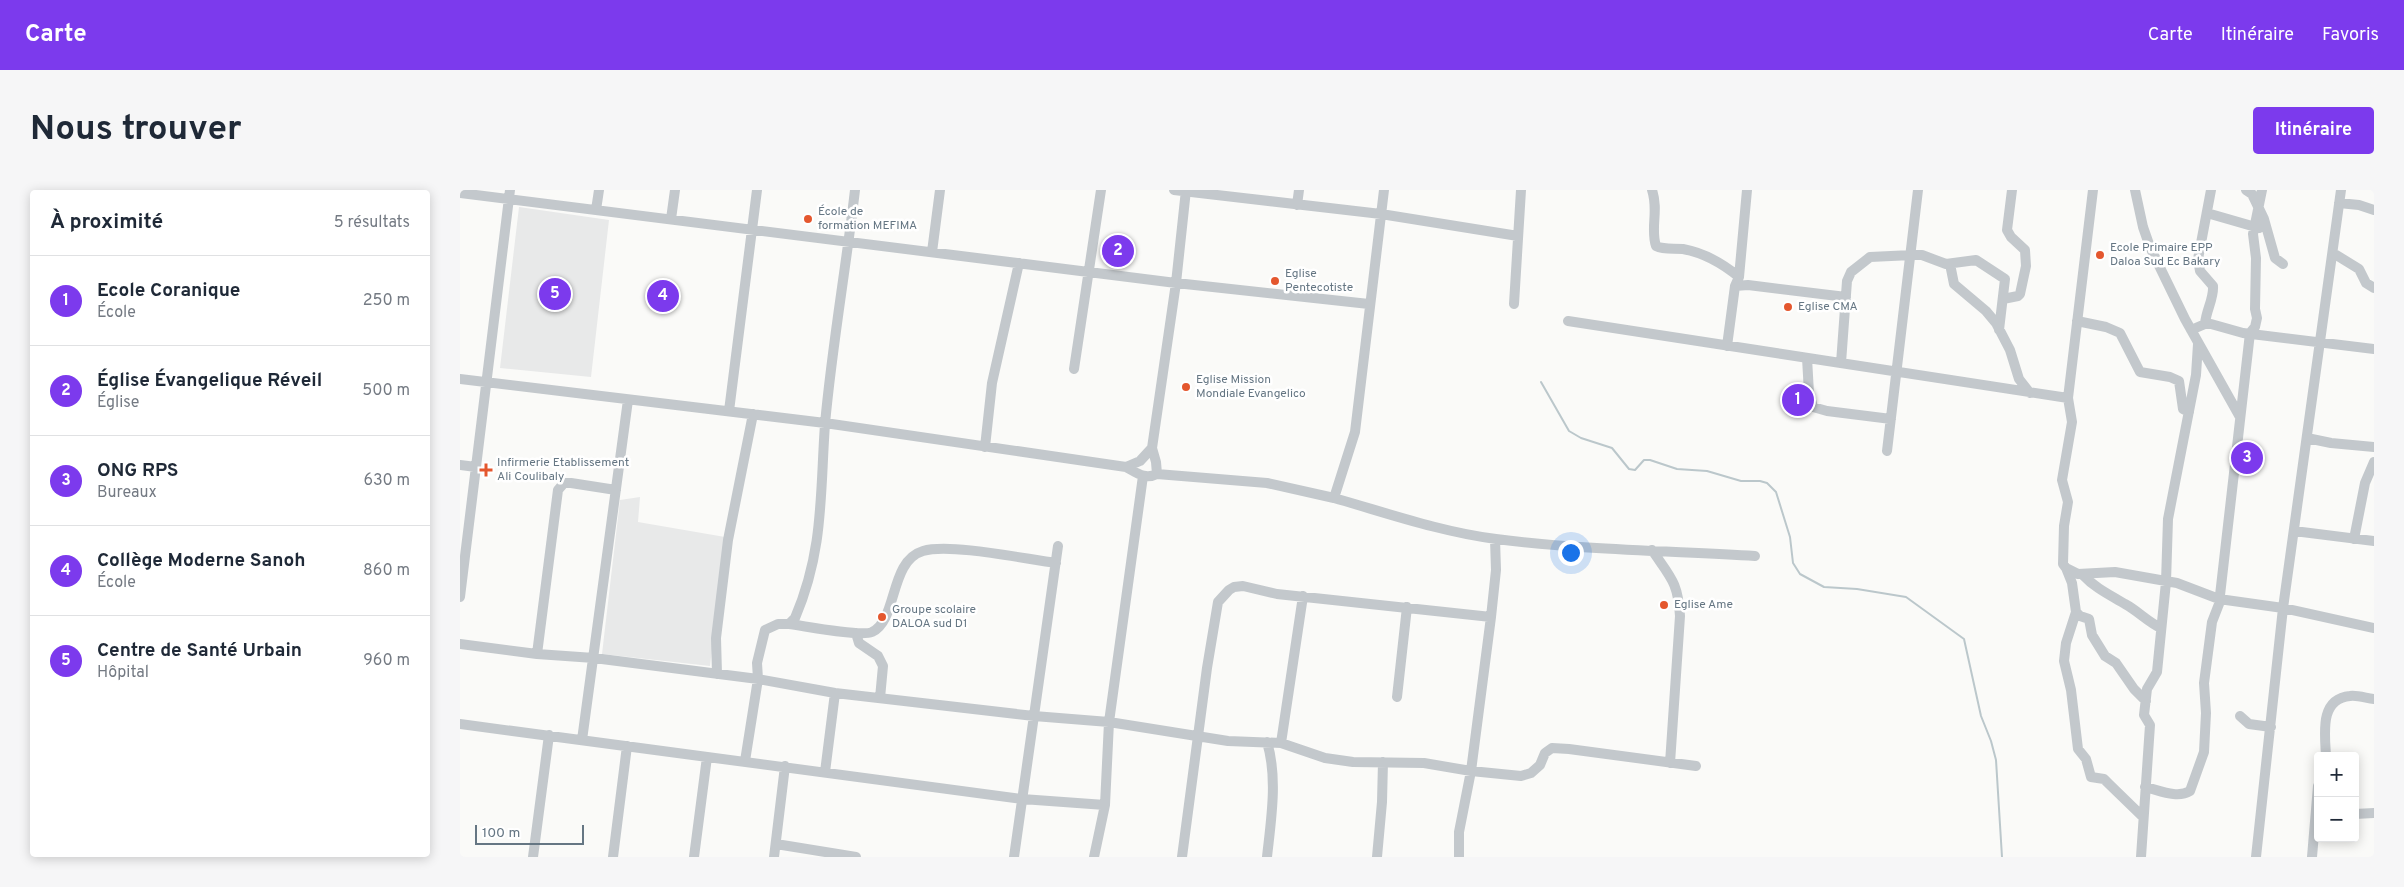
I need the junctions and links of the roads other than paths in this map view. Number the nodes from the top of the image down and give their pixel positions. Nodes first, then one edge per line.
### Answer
1 (599, 190) edge
2 (675, 190) edge
3 (757, 190) edge
4 (856, 190) edge
5 (940, 190) edge
6 (1101, 190) edge
7 (1174, 190) edge
8 (1299, 190) edge
9 (1384, 190) edge
10 (1521, 190) edge
11 (1652, 190) edge
12 (1748, 190) edge
13 (1918, 190) edge
14 (2012, 190) edge
15 (2093, 190) edge
16 (2135, 190) edge
17 (2211, 190) edge
18 (2246, 190) edge
19 (2262, 190) edge
20 (2341, 190) edge
21 (1186, 191) edge
22 (460, 193) edge
23 (510, 194) edge
24 (2339, 203) junction
25 (1297, 205) junction
26 (2259, 209) junction
27 (596, 210) junction
28 (2374, 210) edge
29 (2207, 213) junction
30 (1381, 214) junction
31 (671, 219) junction
32 (2254, 227) junction
33 (753, 230) junction
34 (2269, 231) junction
35 (1518, 236) junction
36 (849, 242) junction
37 (932, 252) junction
38 (2332, 253) junction
39 (1910, 255) junction
40 (1019, 263) junction
41 (1950, 264) junction
42 (2283, 264) dead end
43 (1090, 272) junction
44 (1737, 282) junction
45 (1176, 283) junction
46 (2374, 288) edge
47 (1846, 297) junction
48 (2003, 299) junction
49 (1369, 304) junction
50 (1514, 304) dead end
51 (1568, 321) dead end
52 (2077, 321) junction
53 (2205, 324) junction
54 (1999, 330) junction
55 (2191, 330) junction
56 (2250, 333) junction
57 (2320, 342) junction
58 (2198, 344) junction
59 (1727, 346) junction
60 (2374, 349) edge
61 (1807, 358) junction
62 (1841, 363) junction
63 (1074, 369) dead end
64 (1896, 372) junction
65 (460, 379) edge
66 (486, 382) junction
67 (2030, 393) junction
68 (2068, 398) junction
69 (628, 400) junction
70 (729, 411) junction
71 (2188, 412) junction
72 (754, 414) junction
73 (2240, 417) junction
74 (1891, 418) junction
75 (825, 423) junction
76 (2307, 438) junction
77 (986, 447) junction
78 (2374, 447) edge
79 (1152, 448) junction
80 (1887, 451) dead end
81 (2374, 462) edge
82 (460, 465) edge
83 (476, 467) junction
84 (1126, 467) junction
85 (1157, 474) junction
86 (1143, 476) junction
87 (2370, 484) edge
88 (616, 490) junction
89 (1334, 498) junction
90 (2294, 531) junction
91 (1495, 539) junction
92 (2354, 539) junction
93 (2374, 541) edge
94 (1058, 546) dead end
95 (1652, 550) junction
96 (1754, 556) dead end
97 (1056, 563) junction
98 (2066, 568) junction
99 (2083, 575) junction
100 (2166, 582) junction
101 (1304, 596) junction
102 (460, 597) edge
103 (2219, 599) junction
104 (1407, 607) junction
105 (2284, 608) junction
106 (2076, 612) junction
107 (1491, 617) junction
108 (789, 624) junction
109 (2161, 628) junction
110 (2374, 628) edge
111 (856, 633) junction
112 (460, 644) edge
113 (537, 654) junction
114 (594, 658) junction
115 (718, 674) junction
116 (758, 678) junction
117 (835, 693) junction
118 (1397, 697) dead end
119 (880, 698) junction
120 (2374, 699) edge
121 (2146, 701) junction
122 (1034, 716) junction
123 (2240, 716) dead end
124 (1109, 722) junction
125 (460, 724) edge
126 (2270, 727) junction
127 (549, 735) junction
128 (1198, 735) junction
129 (582, 740) junction
130 (1267, 742) junction
131 (1281, 743) junction
132 (627, 746) junction
133 (2326, 752) edge
134 (707, 756) junction
135 (745, 761) junction
136 (1383, 762) junction
137 (1670, 763) junction
138 (785, 766) junction
139 (1696, 766) dead end
140 (1471, 771) junction
141 (825, 772) junction
142 (2145, 787) junction
143 (1022, 799) junction
144 (1105, 805) junction
145 (2374, 813) edge
146 (2359, 814) edge
147 (2143, 818) junction
148 (2314, 840) edge
149 (776, 844) junction
150 (533, 857) edge
151 (613, 857) edge
152 (694, 857) edge
153 (774, 857) edge
154 (856, 857) edge
155 (1014, 857) edge
156 (1094, 857) edge
157 (1182, 857) edge
158 (1267, 857) edge
159 (1377, 857) edge
160 (1459, 857) edge
161 (2141, 857) edge
162 (2256, 857) edge
163 (2312, 857) edge

1 - 27 street
2 - 31 street
3 - 33 street
4 - 36 street
5 - 37 street
6 - 43 street
7 - 21 street
8 - 25 street
9 - 30 street
10 - 35 street
11 - 44 street
12 - 44 street
13 - 39 street
14 - 48 street
15 - 52 street
16 - 55 street
17 - 29 street
18 - 26 street
19 - 26 street
20 - 24 street
21 - 25 street
21 - 45 street
22 - 23 street
23 - 27 street
23 - 66 street
24 - 28 street
24 - 38 street
25 - 30 street
26 - 32 street
26 - 34 street
27 - 31 street
29 - 32 street
29 - 53 street
30 - 35 street
30 - 49 street
31 - 33 street
32 - 34 street
32 - 56 street
33 - 36 street
33 - 70 street
34 - 42 street
35 - 50 street
36 - 37 street
36 - 75 street
37 - 40 street
38 - 46 street
38 - 57 street
39 - 41 street
39 - 47 street
39 - 64 street
40 - 43 street
40 - 77 street
41 - 48 street
41 - 54 street
43 - 45 street
43 - 63 street
44 - 47 street
44 - 59 street
45 - 49 street
45 - 79 street
47 - 62 street
48 - 54 street
49 - 89 street
51 - 59 street
52 - 68 street
52 - 71 street
53 - 55 street
53 - 56 street
54 - 67 street
55 - 58 street
56 - 57 street
56 - 73 street
57 - 60 street
57 - 76 street
58 - 71 street
58 - 73 street
59 - 61 street
61 - 62 street
61 - 74 street
62 - 64 street
64 - 67 street
64 - 74 street
65 - 66 street
66 - 69 street
66 - 83 street
67 - 68 street
68 - 98 street
69 - 70 street
69 - 88 street
70 - 72 street
71 - 100 street
72 - 75 street
72 - 115 street
73 - 103 street
74 - 80 street
75 - 77 street
75 - 108 street
76 - 78 street
76 - 90 street
77 - 84 street
79 - 84 street
79 - 85 street
81 - 87 street
82 - 83 street
83 - 102 street
84 - 86 street
85 - 86 street
85 - 89 street
86 - 124 street
87 - 92 street
88 - 113 street
88 - 114 street
89 - 91 street
90 - 92 street
90 - 105 street
91 - 95 street
91 - 107 street
92 - 93 street
94 - 97 street
95 - 96 street
95 - 137 street
97 - 111 street
97 - 122 street
98 - 99 street
98 - 106 street
99 - 100 street
99 - 109 street
100 - 103 street
100 - 109 street
101 - 104 street
101 - 128 street
101 - 131 street
103 - 105 street
103 - 142 street
104 - 107 street
104 - 118 street
105 - 110 street
105 - 126 street
106 - 121 street
106 - 147 street
107 - 140 street
108 - 111 street
108 - 116 street
109 - 121 street
111 - 119 street
112 - 113 street
113 - 114 street
114 - 115 street
114 - 129 street
115 - 116 street
116 - 117 street
116 - 135 street
117 - 119 street
117 - 141 street
119 - 122 street
120 - 133 street
121 - 142 street
122 - 124 street
122 - 143 street
123 - 126 street
124 - 128 street
124 - 144 street
125 - 127 street
126 - 162 street
127 - 129 street
127 - 150 street
128 - 130 street
128 - 157 street
129 - 132 street
130 - 131 street
130 - 158 street
131 - 136 street
132 - 134 street
132 - 151 street
134 - 135 street
134 - 152 street
135 - 138 street
136 - 140 street
136 - 159 street
137 - 139 street
137 - 140 street
138 - 141 street
138 - 149 street
140 - 160 street
141 - 143 street
142 - 147 street
143 - 144 street
143 - 155 street
144 - 156 street
145 - 146 street
147 - 161 street
148 - 163 street
149 - 153 street
149 - 154 street

